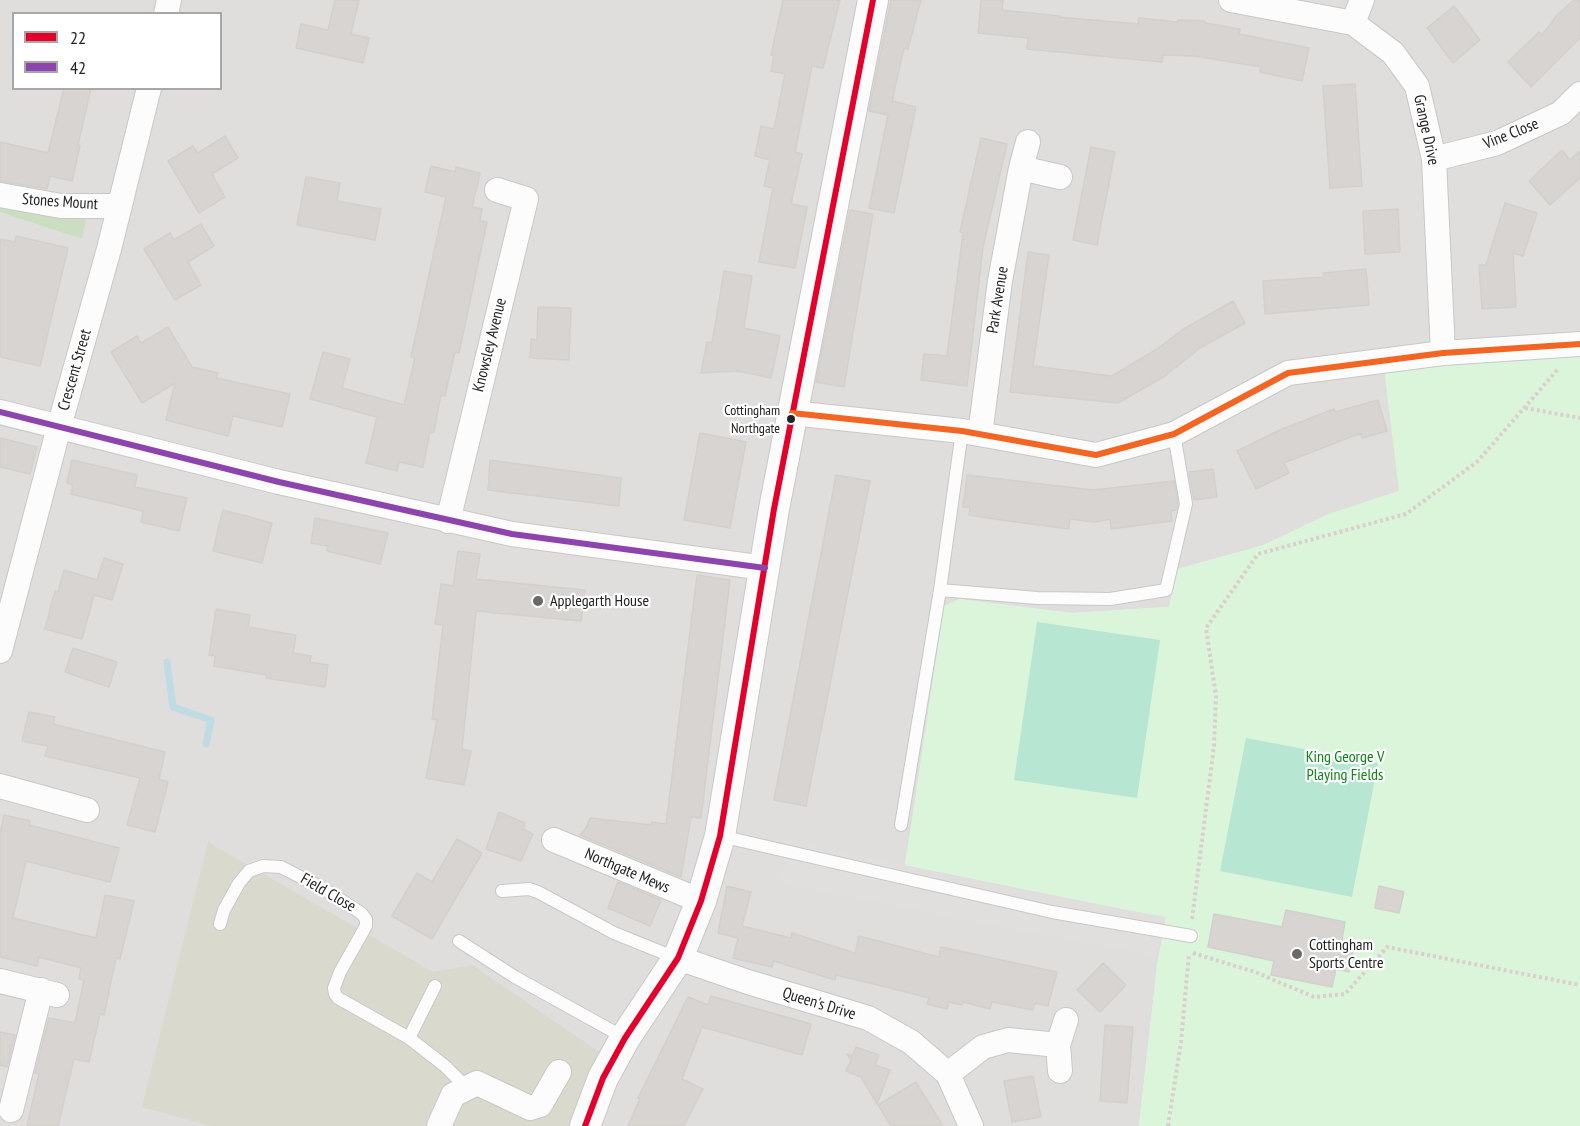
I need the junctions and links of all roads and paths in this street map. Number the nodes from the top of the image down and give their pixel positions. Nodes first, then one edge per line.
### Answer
1 (873, 0) edge
2 (1231, 0) edge
3 (1362, 0) edge
4 (1353, 23) junction
5 (149, 90) edge
6 (1580, 94) edge
7 (1028, 142) dead end
8 (1434, 159) junction
9 (1021, 168) junction
10 (1060, 177) dead end
11 (497, 190) dead end
12 (0, 195) edge
13 (120, 206) junction
14 (1580, 344) edge
15 (1443, 353) junction
16 (1524, 408) junction
17 (0, 412) edge
18 (792, 413) junction
19 (1580, 418) edge
20 (59, 427) junction
21 (971, 432) junction
22 (1174, 434) junction
23 (448, 520) junction
24 (765, 568) junction
25 (940, 590) junction
26 (0, 651) edge
27 (0, 786) edge
28 (87, 810) dead end
29 (901, 825) dead end
30 (720, 836) junction
31 (554, 840) dead end
32 (502, 891) dead end
33 (701, 901) junction
34 (220, 924) dead end
35 (1191, 936) junction
36 (459, 941) dead end
37 (1189, 952) junction
38 (678, 958) junction
39 (0, 981) edge
40 (1580, 985) edge
41 (435, 986) dead end
42 (1066, 1020) dead end
43 (409, 1038) junction
44 (625, 1038) junction
45 (1058, 1045) junction
46 (1060, 1071) dead end
47 (559, 1072) dead end
48 (948, 1074) junction
49 (467, 1088) junction
50 (12, 1110) dead end
51 (439, 1126) edge
52 (585, 1126) edge
53 (971, 1126) edge
54 (1168, 1126) edge

1 - 18 street
2 - 4 street, Grange Drive
3 - 4 street
4 - 8 street, Grange Drive
5 - 13 street, Crescent Street
6 - 8 street, Vine Close
7 - 9 street, Park Avenue
8 - 15 street, Grange Drive
9 - 10 street
9 - 21 street, Park Avenue
11 - 23 street, Knowsley Avenue
12 - 13 street, Stones Mount
13 - 20 street, Crescent Street
14 - 15 street
14 - 16 path
15 - 22 street
16 - 19 path
16 - 35 path
17 - 20 street
18 - 21 street
18 - 24 street
20 - 23 street
20 - 26 street, Crescent Street
21 - 22 street
21 - 25 lane
22 - 25 lane
23 - 24 street
24 - 30 street
25 - 29 lane
27 - 28 street
30 - 33 street
30 - 35 lane
31 - 33 street, Northgate Mews
32 - 38 lane
33 - 38 street
34 - 43 lane, Field Close
35 - 37 path
36 - 44 lane
37 - 40 path
37 - 54 path
38 - 44 street
38 - 48 street, Queen's Drive
39 - 50 street
41 - 43 lane
42 - 45 street
43 - 49 lane, Field Close
44 - 52 street
45 - 46 street
45 - 48 street
47 - 49 street
48 - 53 street, Queen's Drive
49 - 51 street

